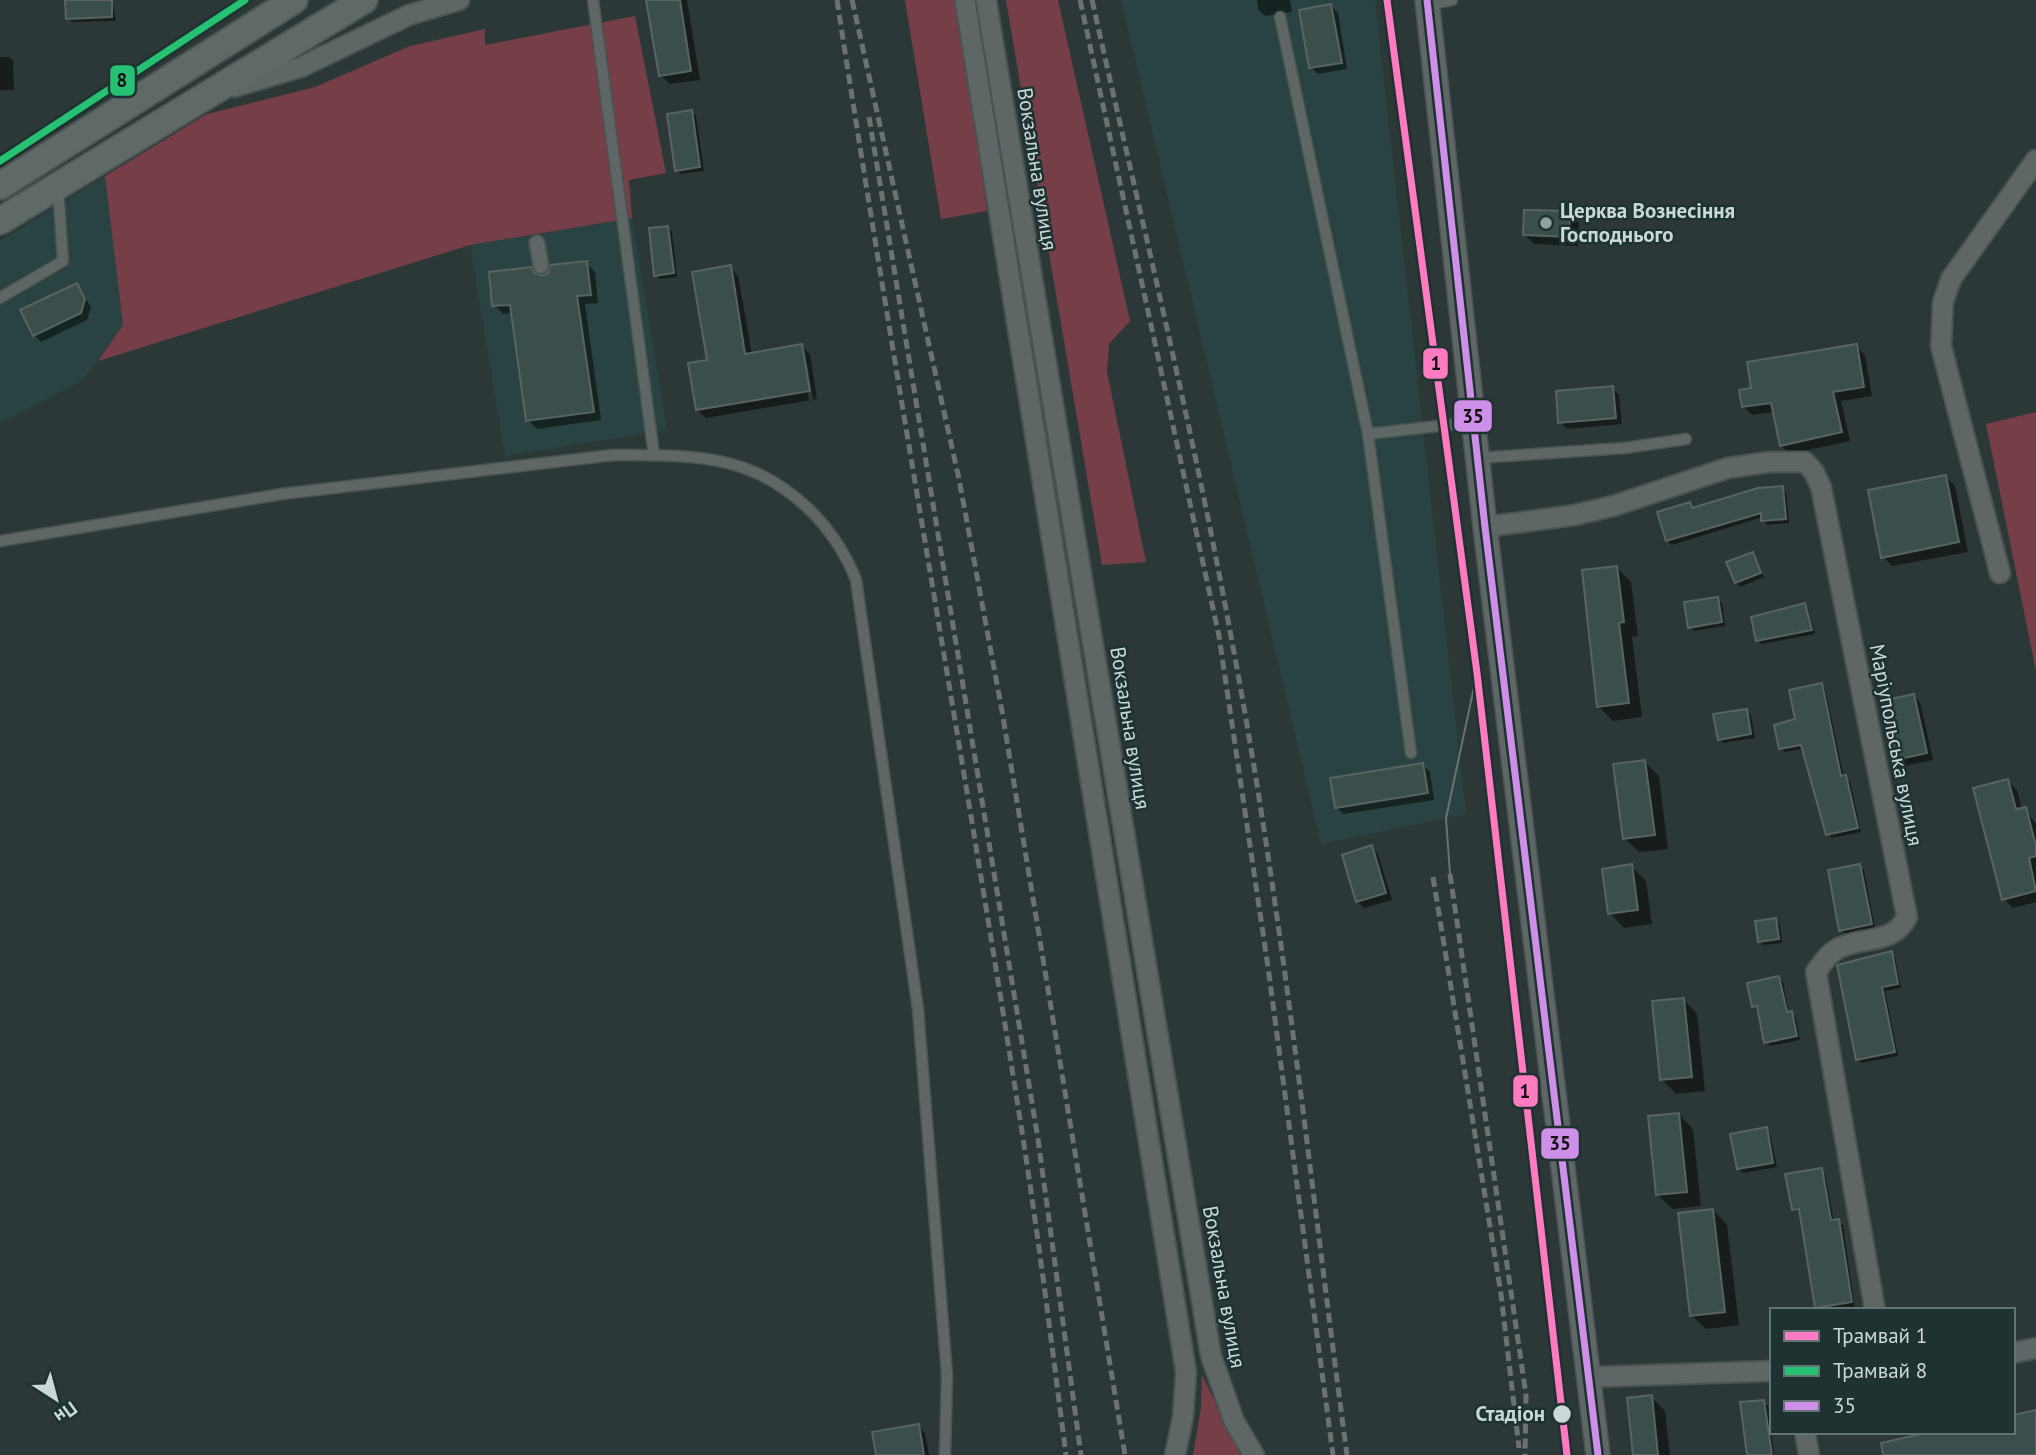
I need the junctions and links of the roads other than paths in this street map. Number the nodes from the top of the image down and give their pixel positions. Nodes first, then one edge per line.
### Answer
1 (364, 0) edge
2 (459, 0) edge
3 (593, 0) edge
4 (965, 0) edge
5 (986, 0) edge
6 (1452, 0) edge
7 (288, 3) edge
8 (1427, 3) edge
9 (1280, 17) dead end
10 (200, 98) junction
11 (2036, 160) edge
12 (0, 186) edge
13 (58, 186) junction
14 (0, 221) edge
15 (537, 243) dead end
16 (541, 266) dead end
17 (0, 298) edge
18 (1474, 422) junction
19 (1368, 434) junction
20 (1686, 439) dead end
21 (654, 454) junction
22 (1478, 458) junction
23 (1485, 527) junction
24 (0, 541) edge
25 (2000, 573) dead end
26 (1411, 753) dead end
27 (1875, 1308) edge
28 (2036, 1348) edge
29 (2015, 1353) edge
30 (1770, 1371) edge
31 (1591, 1377) junction
32 (1805, 1434) edge
33 (945, 1455) edge
34 (1175, 1455) edge
35 (1254, 1455) edge
36 (1598, 1455) edge
37 (1809, 1455) edge

1 - 10 main road
2 - 10 street
3 - 21 lane
4 - 34 street, Вокзальна вулиця
5 - 35 street, Вокзальна вулиця
6 - 8 lane
7 - 12 main road
8 - 18 street
9 - 19 lane
10 - 13 main road
11 - 25 street
13 - 14 main road
13 - 17 lane
15 - 16 street
18 - 19 lane
18 - 22 street
19 - 26 lane
20 - 22 lane
21 - 24 lane
21 - 33 lane
22 - 23 street
23 - 27 street, Маріупольська вулиця
23 - 31 street
28 - 29 street
30 - 31 street
31 - 36 street
32 - 37 street

